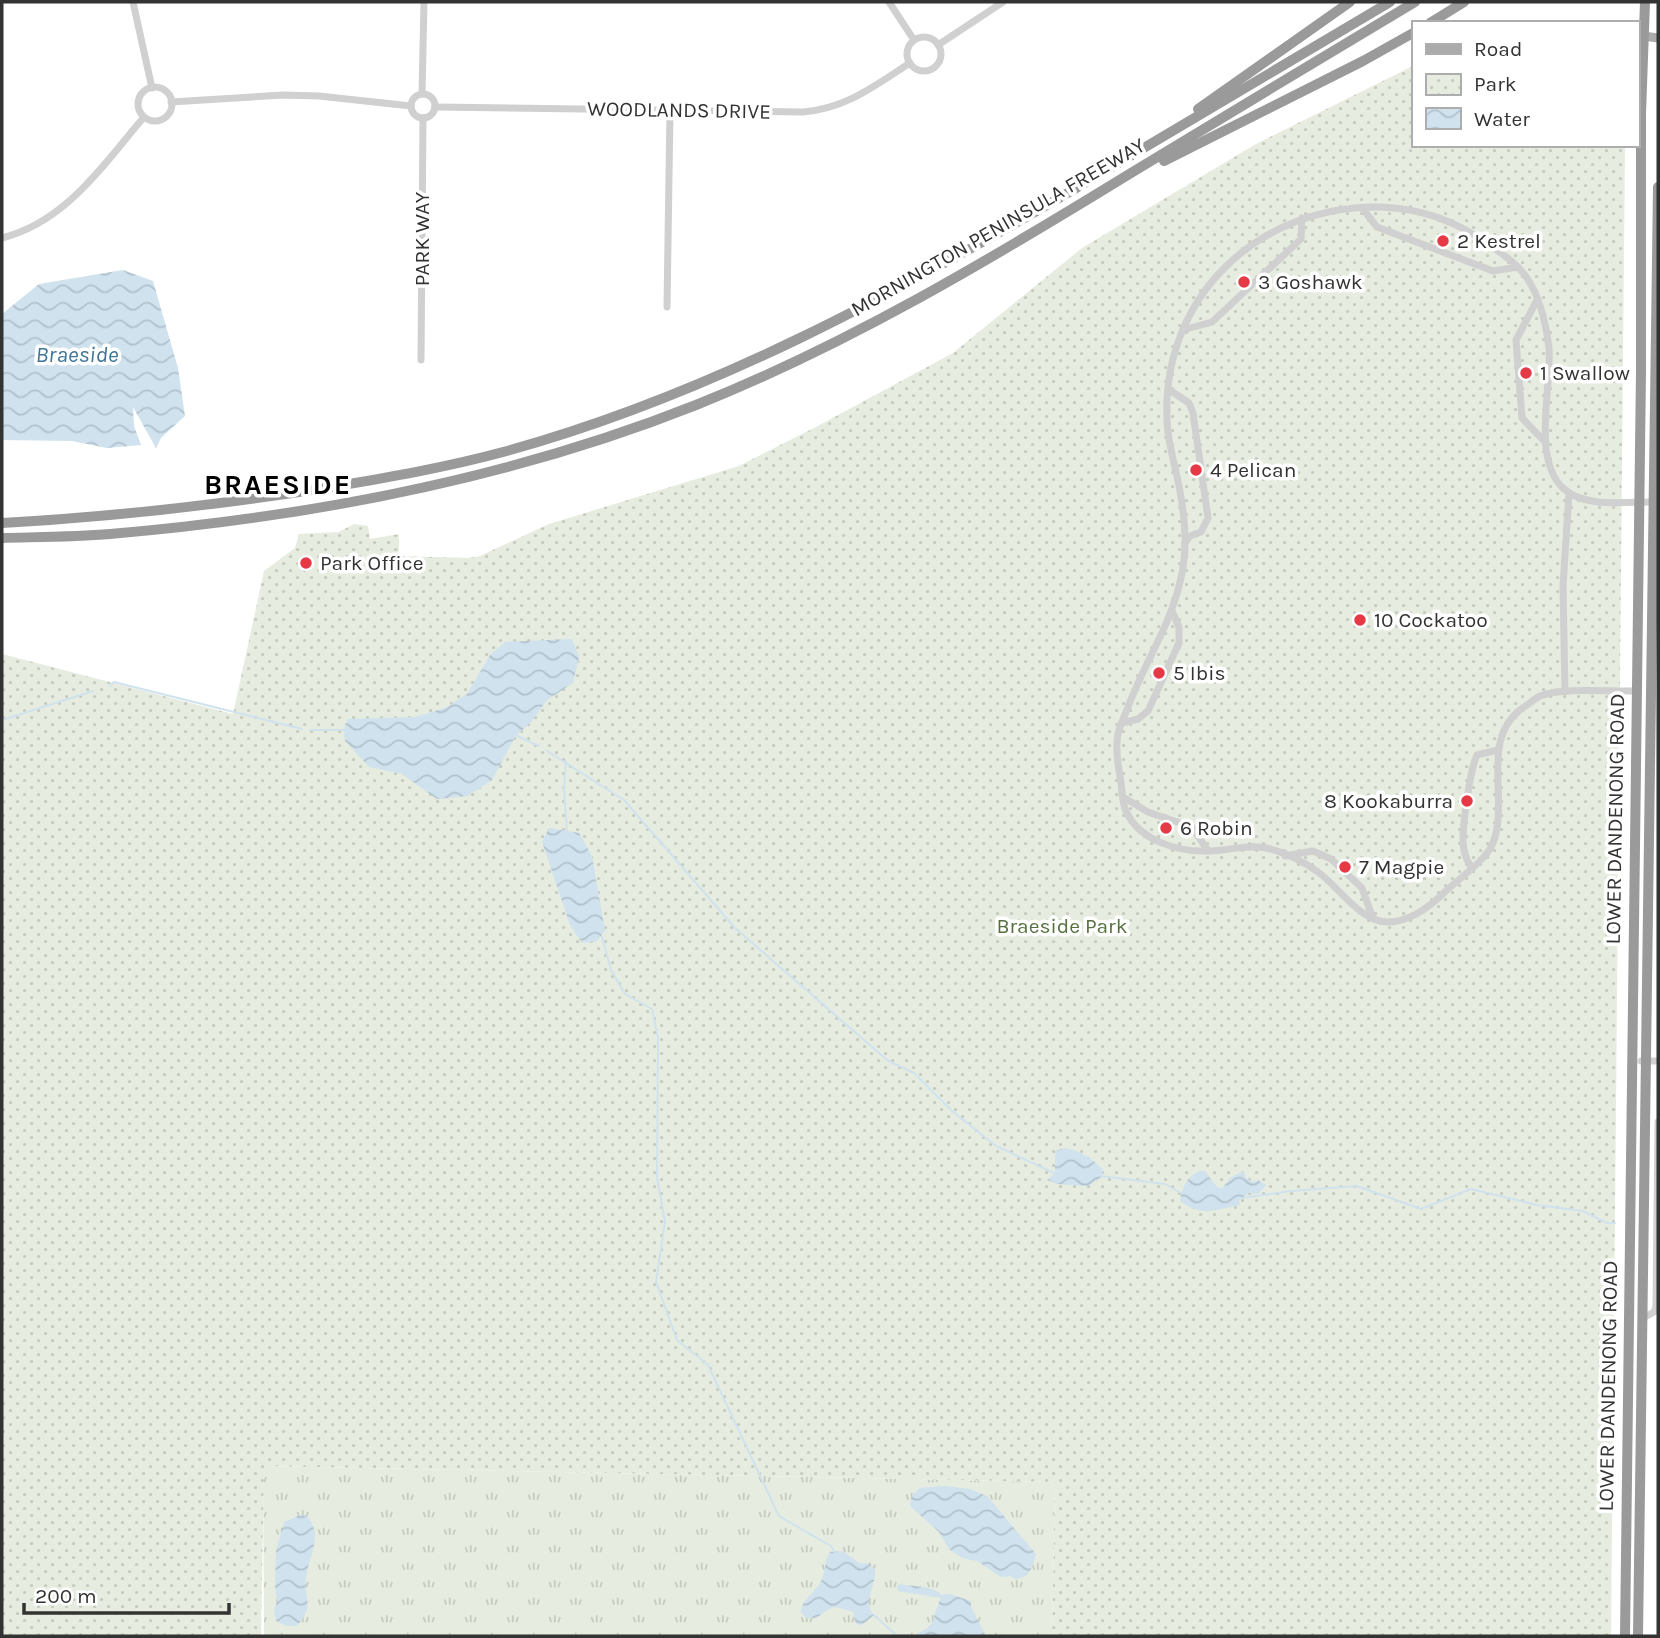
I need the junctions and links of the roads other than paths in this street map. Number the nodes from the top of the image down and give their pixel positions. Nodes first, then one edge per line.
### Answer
1 (133, 2) edge
2 (424, 2) edge
3 (889, 2) edge
4 (1003, 2) edge
5 (1350, 2) edge
6 (1390, 2) edge
7 (1415, 2) edge
8 (1464, 2) edge
9 (1643, 2) edge
10 (1433, 21) edge
11 (1412, 34) edge
12 (1643, 36) junction
13 (1658, 38) edge
14 (914, 40) junction
15 (938, 45) junction
16 (910, 63) junction
17 (152, 88) junction
18 (422, 94) junction
19 (171, 102) junction
20 (411, 106) junction
21 (435, 107) junction
22 (670, 111) junction
23 (144, 117) junction
24 (423, 118) junction
25 (1136, 153) junction
26 (1658, 187) edge
27 (1362, 208) junction
28 (1303, 218) junction
29 (2, 238) edge
30 (1658, 261) edge
31 (1518, 267) junction
32 (924, 297) junction
33 (1537, 300) junction
34 (667, 307) dead end
35 (1183, 330) junction
36 (1658, 337) edge
37 (421, 360) dead end
38 (1168, 389) junction
39 (1657, 417) edge
40 (1547, 444) junction
41 (1569, 493) junction
42 (1639, 501) junction
43 (1657, 502) edge
44 (2, 523) edge
45 (2, 538) edge
46 (1184, 544) junction
47 (1172, 611) junction
48 (1655, 651) edge
49 (1636, 691) junction
50 (1565, 692) junction
51 (1122, 723) junction
52 (1498, 750) junction
53 (1123, 797) junction
54 (1208, 851) junction
55 (1284, 856) junction
56 (1654, 859) edge
57 (1471, 867) junction
58 (1372, 916) junction
59 (1654, 916) edge
60 (1631, 1061) junction
61 (1653, 1061) edge
62 (1658, 1122) edge
63 (1643, 1318) junction
64 (1625, 1636) edge
65 (1638, 1636) edge

1 - 17 street
2 - 18 street
3 - 14 street
4 - 15 street
5 - 25 highway
6 - 25 highway, MORNINGTON PENINSULA FREEWAY
7 - 32 highway, MORNINGTON PENINSULA FREEWAY
8 - 10 highway
9 - 12 highway, LOWER DANDENONG ROAD
11 - 32 highway
12 - 13 main road
12 - 42 highway, LOWER DANDENONG ROAD
14 - 15 street
14 - 16 street
15 - 16 street
16 - 22 street, WOODLANDS DRIVE
17 - 19 street
17 - 23 street
18 - 20 street
18 - 21 street
19 - 20 street
19 - 23 street
20 - 24 street
21 - 22 street, WOODLANDS DRIVE
21 - 24 street
22 - 34 street
23 - 29 street
24 - 37 street, PARK WAY
25 - 44 highway, MORNINGTON PENINSULA FREEWAY
26 - 30 highway, LOWER DANDENONG ROAD
27 - 28 street
27 - 31 street
27 - 31 street
28 - 35 street
28 - 35 street
30 - 36 highway, LOWER DANDENONG ROAD
31 - 33 street
32 - 45 highway, MORNINGTON PENINSULA FREEWAY
33 - 40 street
33 - 40 street
35 - 38 street
36 - 39 highway, LOWER DANDENONG ROAD
38 - 46 street
38 - 46 street
39 - 43 highway, LOWER DANDENONG ROAD
40 - 41 street
41 - 42 street
41 - 50 street
42 - 43 street
42 - 49 highway, LOWER DANDENONG ROAD
43 - 48 highway, LOWER DANDENONG ROAD
46 - 47 street
47 - 51 street
47 - 51 street
48 - 56 highway, LOWER DANDENONG ROAD
49 - 50 street
49 - 60 highway, LOWER DANDENONG ROAD
50 - 52 street
51 - 53 street
52 - 57 street
52 - 57 street
53 - 54 street
53 - 54 street
54 - 55 street
55 - 58 street
55 - 58 street
56 - 59 highway, LOWER DANDENONG ROAD
57 - 58 street
59 - 61 highway, LOWER DANDENONG ROAD
60 - 61 street
60 - 64 highway, LOWER DANDENONG ROAD
61 - 63 highway, LOWER DANDENONG ROAD
62 - 63 street
63 - 65 highway, LOWER DANDENONG ROAD

